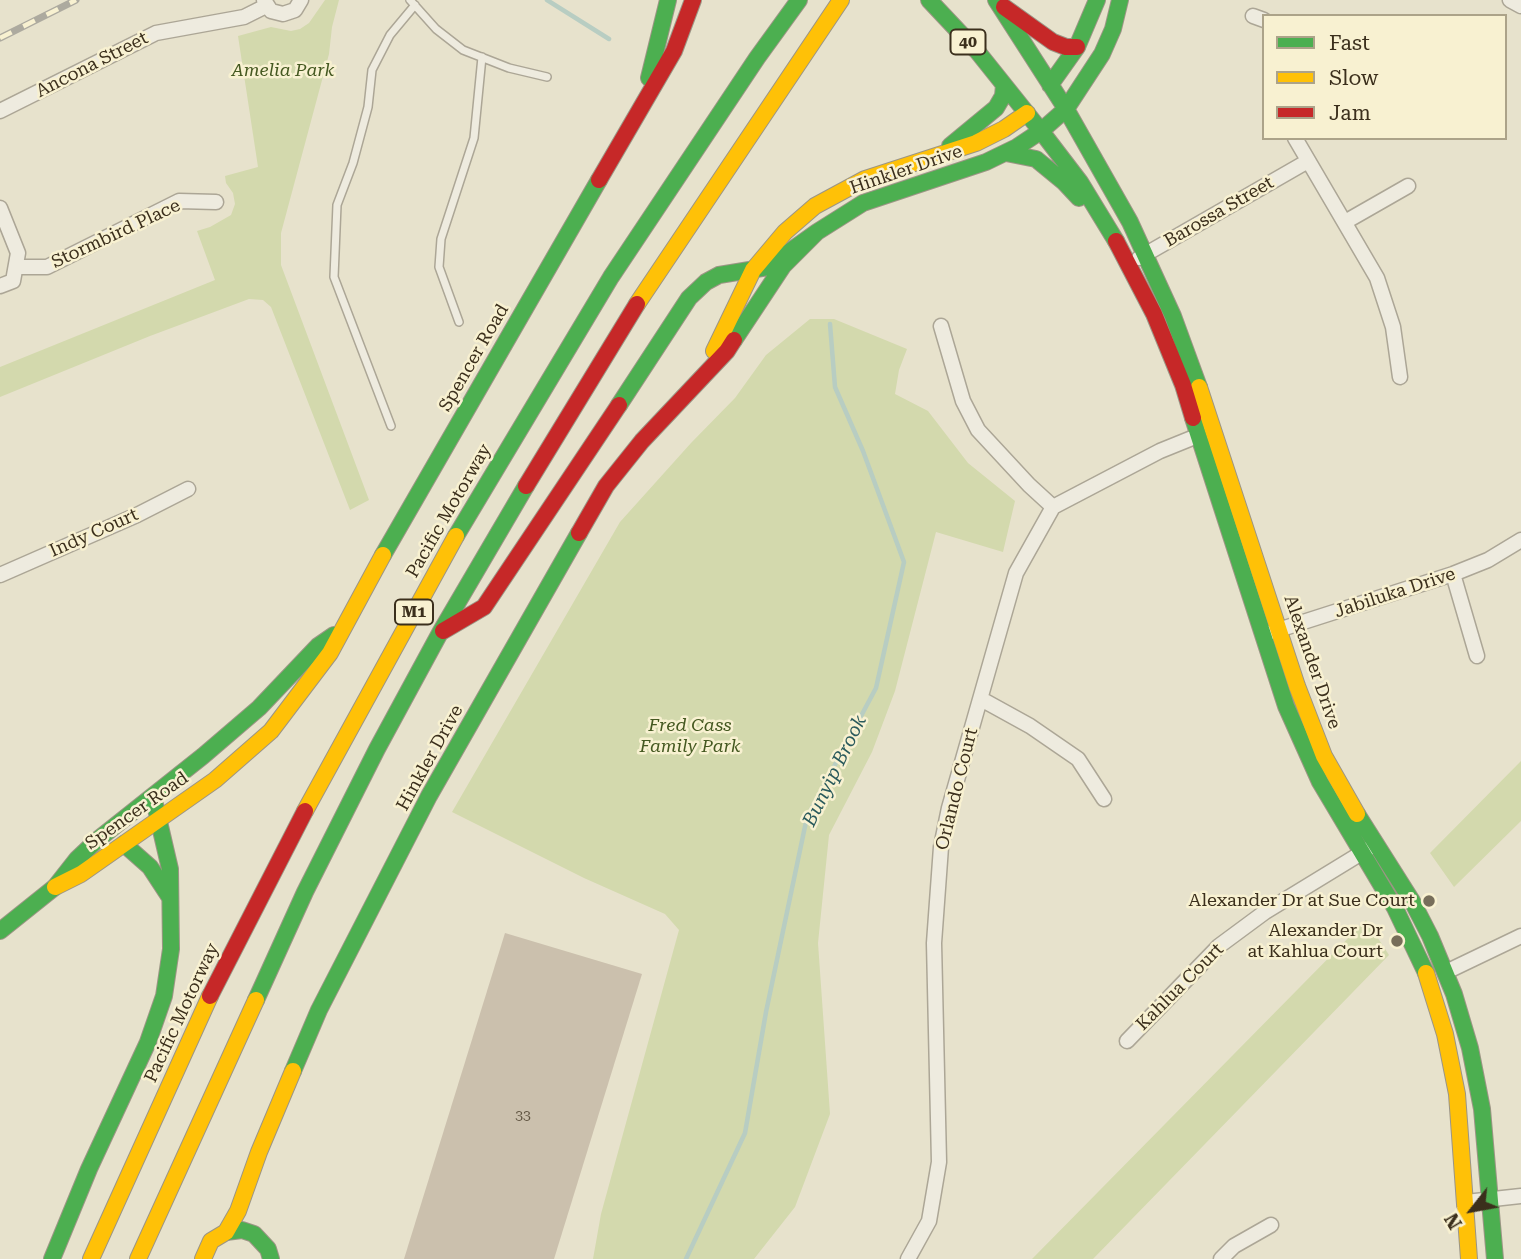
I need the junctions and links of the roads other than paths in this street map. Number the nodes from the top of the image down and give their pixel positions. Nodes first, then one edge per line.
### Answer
1 (301, 0) edge
2 (668, 0) edge
3 (693, 0) edge
4 (799, 0) edge
5 (841, 0) edge
6 (929, 0) edge
7 (1097, 0) edge
8 (1120, 0) edge
9 (1510, 0) edge
10 (997, 1) edge
11 (265, 3) edge
12 (413, 3) edge
13 (1521, 6) edge
14 (1077, 47) junction
15 (482, 57) junction
16 (547, 77) dead end
17 (1004, 85) junction
18 (1038, 100) junction
19 (641, 106) junction
20 (1066, 110) junction
21 (0, 111) edge
22 (1041, 131) junction
23 (1296, 140) edge
24 (1006, 153) junction
25 (934, 158) junction
26 (1308, 161) junction
27 (1408, 186) dead end
28 (216, 201) dead end
29 (0, 208) edge
30 (1345, 222) junction
31 (817, 232) junction
32 (1121, 247) junction
33 (1145, 254) junction
34 (1130, 264) junction
35 (16, 267) junction
36 (753, 270) junction
37 (0, 286) edge
38 (459, 321) dead end
39 (941, 326) dead end
40 (1400, 377) dead end
41 (698, 380) junction
42 (391, 426) dead end
43 (1207, 432) junction
44 (188, 489) dead end
45 (1053, 507) junction
46 (1521, 540) edge
47 (1453, 574) junction
48 (0, 575) edge
49 (341, 630) junction
50 (1280, 630) junction
51 (441, 631) junction
52 (1264, 635) junction
53 (1477, 656) dead end
54 (981, 699) junction
55 (153, 796) junction
56 (1104, 799) dead end
57 (158, 819) junction
58 (124, 844) junction
59 (1377, 844) junction
60 (1361, 853) junction
61 (55, 887) junction
62 (169, 897) junction
63 (0, 931) edge
64 (1521, 936) edge
65 (1446, 972) junction
66 (1126, 1041) dead end
67 (248, 1186) junction
68 (1521, 1196) edge
69 (1491, 1198) junction
70 (1466, 1202) junction
71 (1271, 1225) dead end
72 (226, 1231) junction
73 (261, 1239) junction
74 (52, 1259) edge
75 (91, 1259) edge
76 (138, 1259) edge
77 (203, 1259) edge
78 (271, 1259) edge
79 (908, 1259) edge
80 (1220, 1259) edge
81 (1469, 1259) edge
82 (1495, 1259) edge

1 - 11 street, Ancona Street
2 - 19 main road, Spencer Road
3 - 19 main road, Spencer Road
4 - 75 main road, Pacific Motorway / M1
5 - 51 main road, M1
6 - 17 main road, 40
7 - 14 main road, Hinkler Drive
8 - 20 main road, Hinkler Drive
9 - 13 street
10 - 14 main road
10 - 18 main road, 40
11 - 21 street, Ancona Street
12 - 15 lane
12 - 42 lane
14 - 18 main road, Hinkler Drive
15 - 16 lane
15 - 38 lane
17 - 18 main road, 40
17 - 25 main road
18 - 20 main road, Alexander Drive / 40
18 - 22 main road, 40
18 - 25 main road, Hinkler Drive
19 - 49 main road, Spencer Road
20 - 22 main road, Hinkler Drive
20 - 33 main road, Alexander Drive / 40
22 - 24 main road, Hinkler Drive
22 - 32 main road, Alexander Drive / 40
23 - 26 street
24 - 31 main road, Hinkler Drive
24 - 32 main road
25 - 36 main road, Hinkler Drive
26 - 30 street
26 - 33 street, Barossa Street
27 - 30 street
28 - 35 street, Stormbird Place
29 - 35 street
30 - 40 street
31 - 36 main road
31 - 41 main road, Hinkler Drive
32 - 34 main road, Alexander Drive / 40
33 - 34 street, Barossa Street
33 - 43 main road, Alexander Drive / 40
34 - 43 main road, Alexander Drive / 40
35 - 37 street
36 - 41 main road, Hinkler Drive
36 - 51 main road
39 - 45 street
41 - 67 main road, Hinkler Drive
43 - 45 street
43 - 50 main road, Alexander Drive / 40
43 - 52 main road, Alexander Drive / 40
44 - 48 street, Indy Court
45 - 54 street, Orlando Court
46 - 47 street, Jabiluka Drive
47 - 50 street, Jabiluka Drive
47 - 53 street
49 - 55 main road, Spencer Road
49 - 57 main road, Spencer Road
50 - 52 street, Jabiluka Drive
50 - 59 main road, Alexander Drive / 40
51 - 76 main road, M1
52 - 60 main road, Alexander Drive / 40
54 - 56 street
54 - 79 street, Orlando Court
55 - 57 main road
55 - 61 main road, Spencer Road
57 - 58 main road, Spencer Road
57 - 62 main road
58 - 61 main road, Spencer Road
58 - 62 main road
59 - 60 street, Kahlua Court
59 - 65 main road, Alexander Drive / 40
60 - 66 street, Kahlua Court
60 - 70 main road, Alexander Drive / 40
61 - 63 main road, Spencer Road
62 - 74 main road
64 - 65 street
65 - 69 main road, Alexander Drive / 40
67 - 72 main road, Hinkler Drive
67 - 73 main road
68 - 69 street
69 - 70 street
69 - 82 main road, Alexander Drive / 40
70 - 81 main road, Alexander Drive / 40
71 - 80 street
72 - 73 main road
72 - 77 main road, Hinkler Drive
73 - 78 main road

